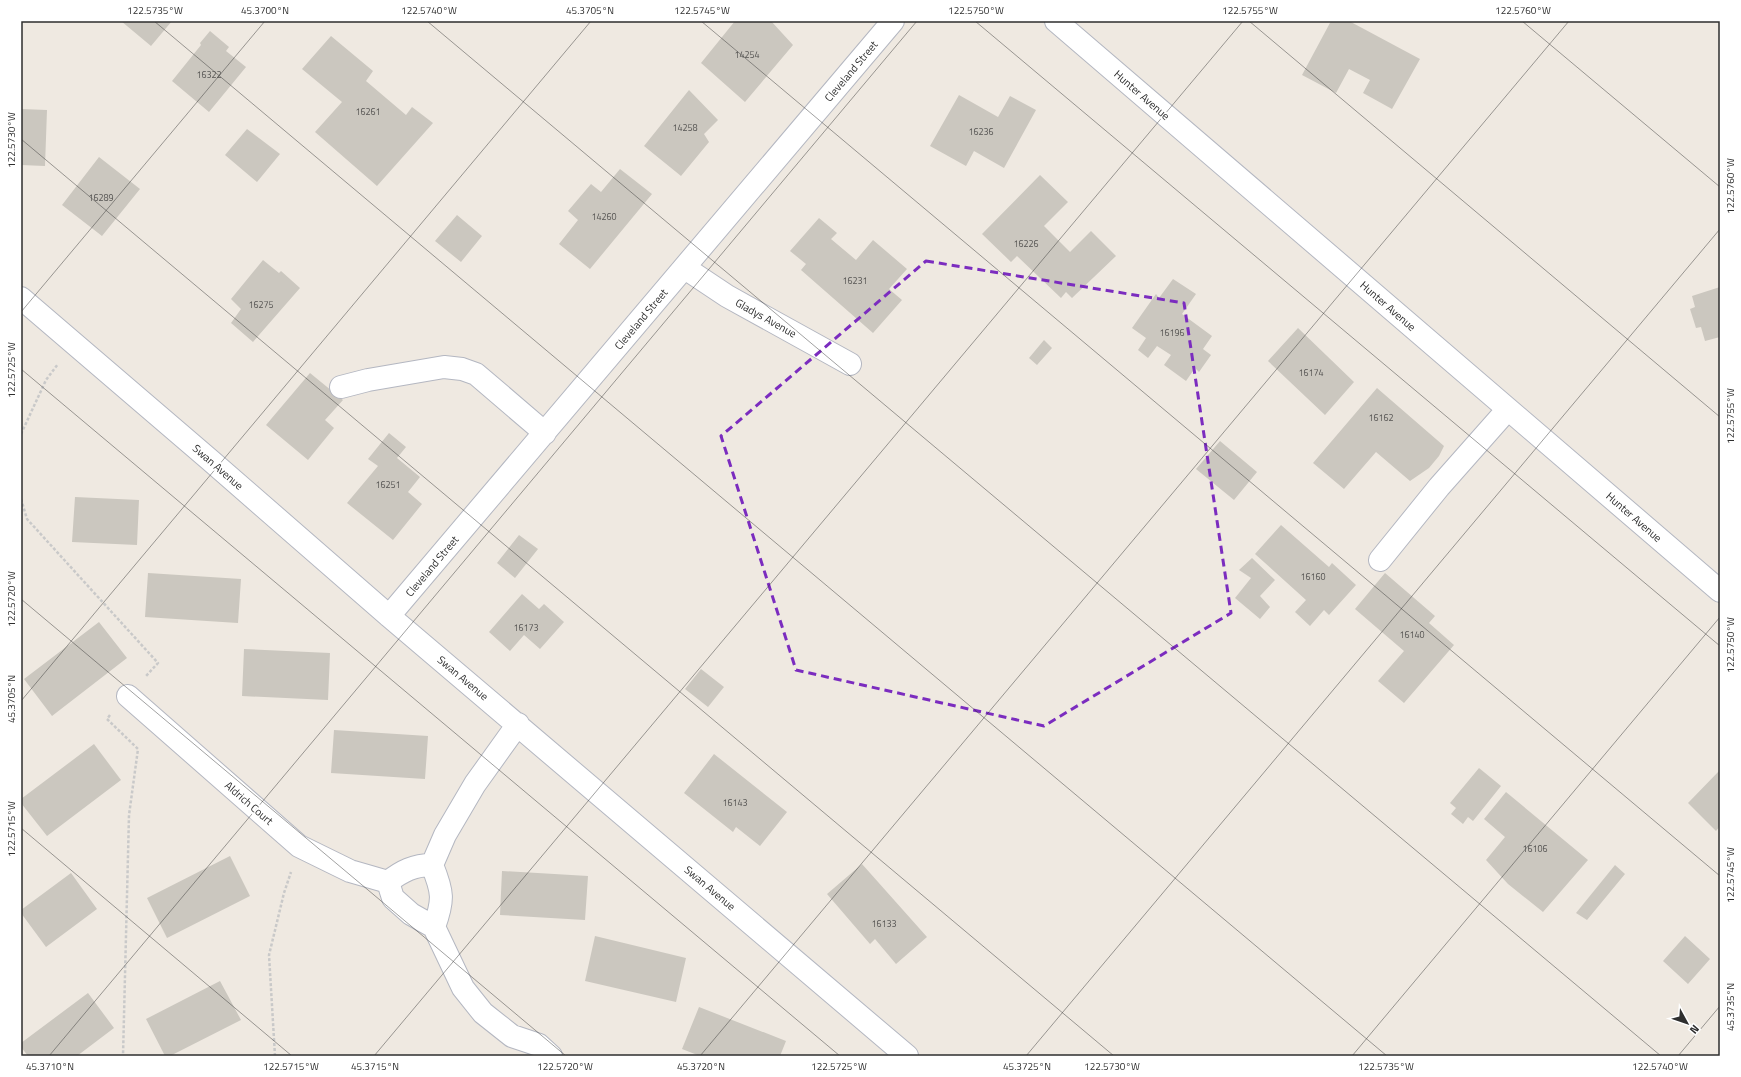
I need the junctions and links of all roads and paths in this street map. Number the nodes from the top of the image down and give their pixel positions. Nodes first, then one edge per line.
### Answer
1 (893, 21) edge
2 (1056, 21) edge
3 (684, 268) junction
4 (21, 298) edge
5 (73, 342) junction
6 (850, 364) dead end
7 (342, 387) dead end
8 (1508, 409) junction
9 (545, 433) junction
10 (21, 434) edge
11 (21, 499) edge
12 (1380, 560) dead end
13 (1720, 591) edge
14 (389, 616) junction
15 (128, 696) junction
16 (518, 724) junction
17 (299, 846) junction
18 (432, 865) junction
19 (388, 882) junction
20 (434, 927) junction
21 (122, 1056) edge
22 (275, 1056) edge
23 (551, 1056) edge
24 (907, 1056) edge

1 - 3 street, Cleveland Street
2 - 8 street, Hunter Avenue
3 - 6 street, Gladys Avenue
3 - 9 street, Cleveland Street
4 - 5 street, Swan Avenue
5 - 10 path
5 - 14 street, Swan Avenue
7 - 9 street
8 - 12 street
8 - 13 street, Hunter Avenue
9 - 14 street, Cleveland Street
11 - 15 path
14 - 16 street, Swan Avenue
15 - 17 street, Aldrich Court
15 - 21 path
16 - 18 street
16 - 24 street, Swan Avenue
17 - 19 street, Aldrich Court
17 - 22 path
18 - 19 street
18 - 20 street
19 - 20 street
20 - 23 street

